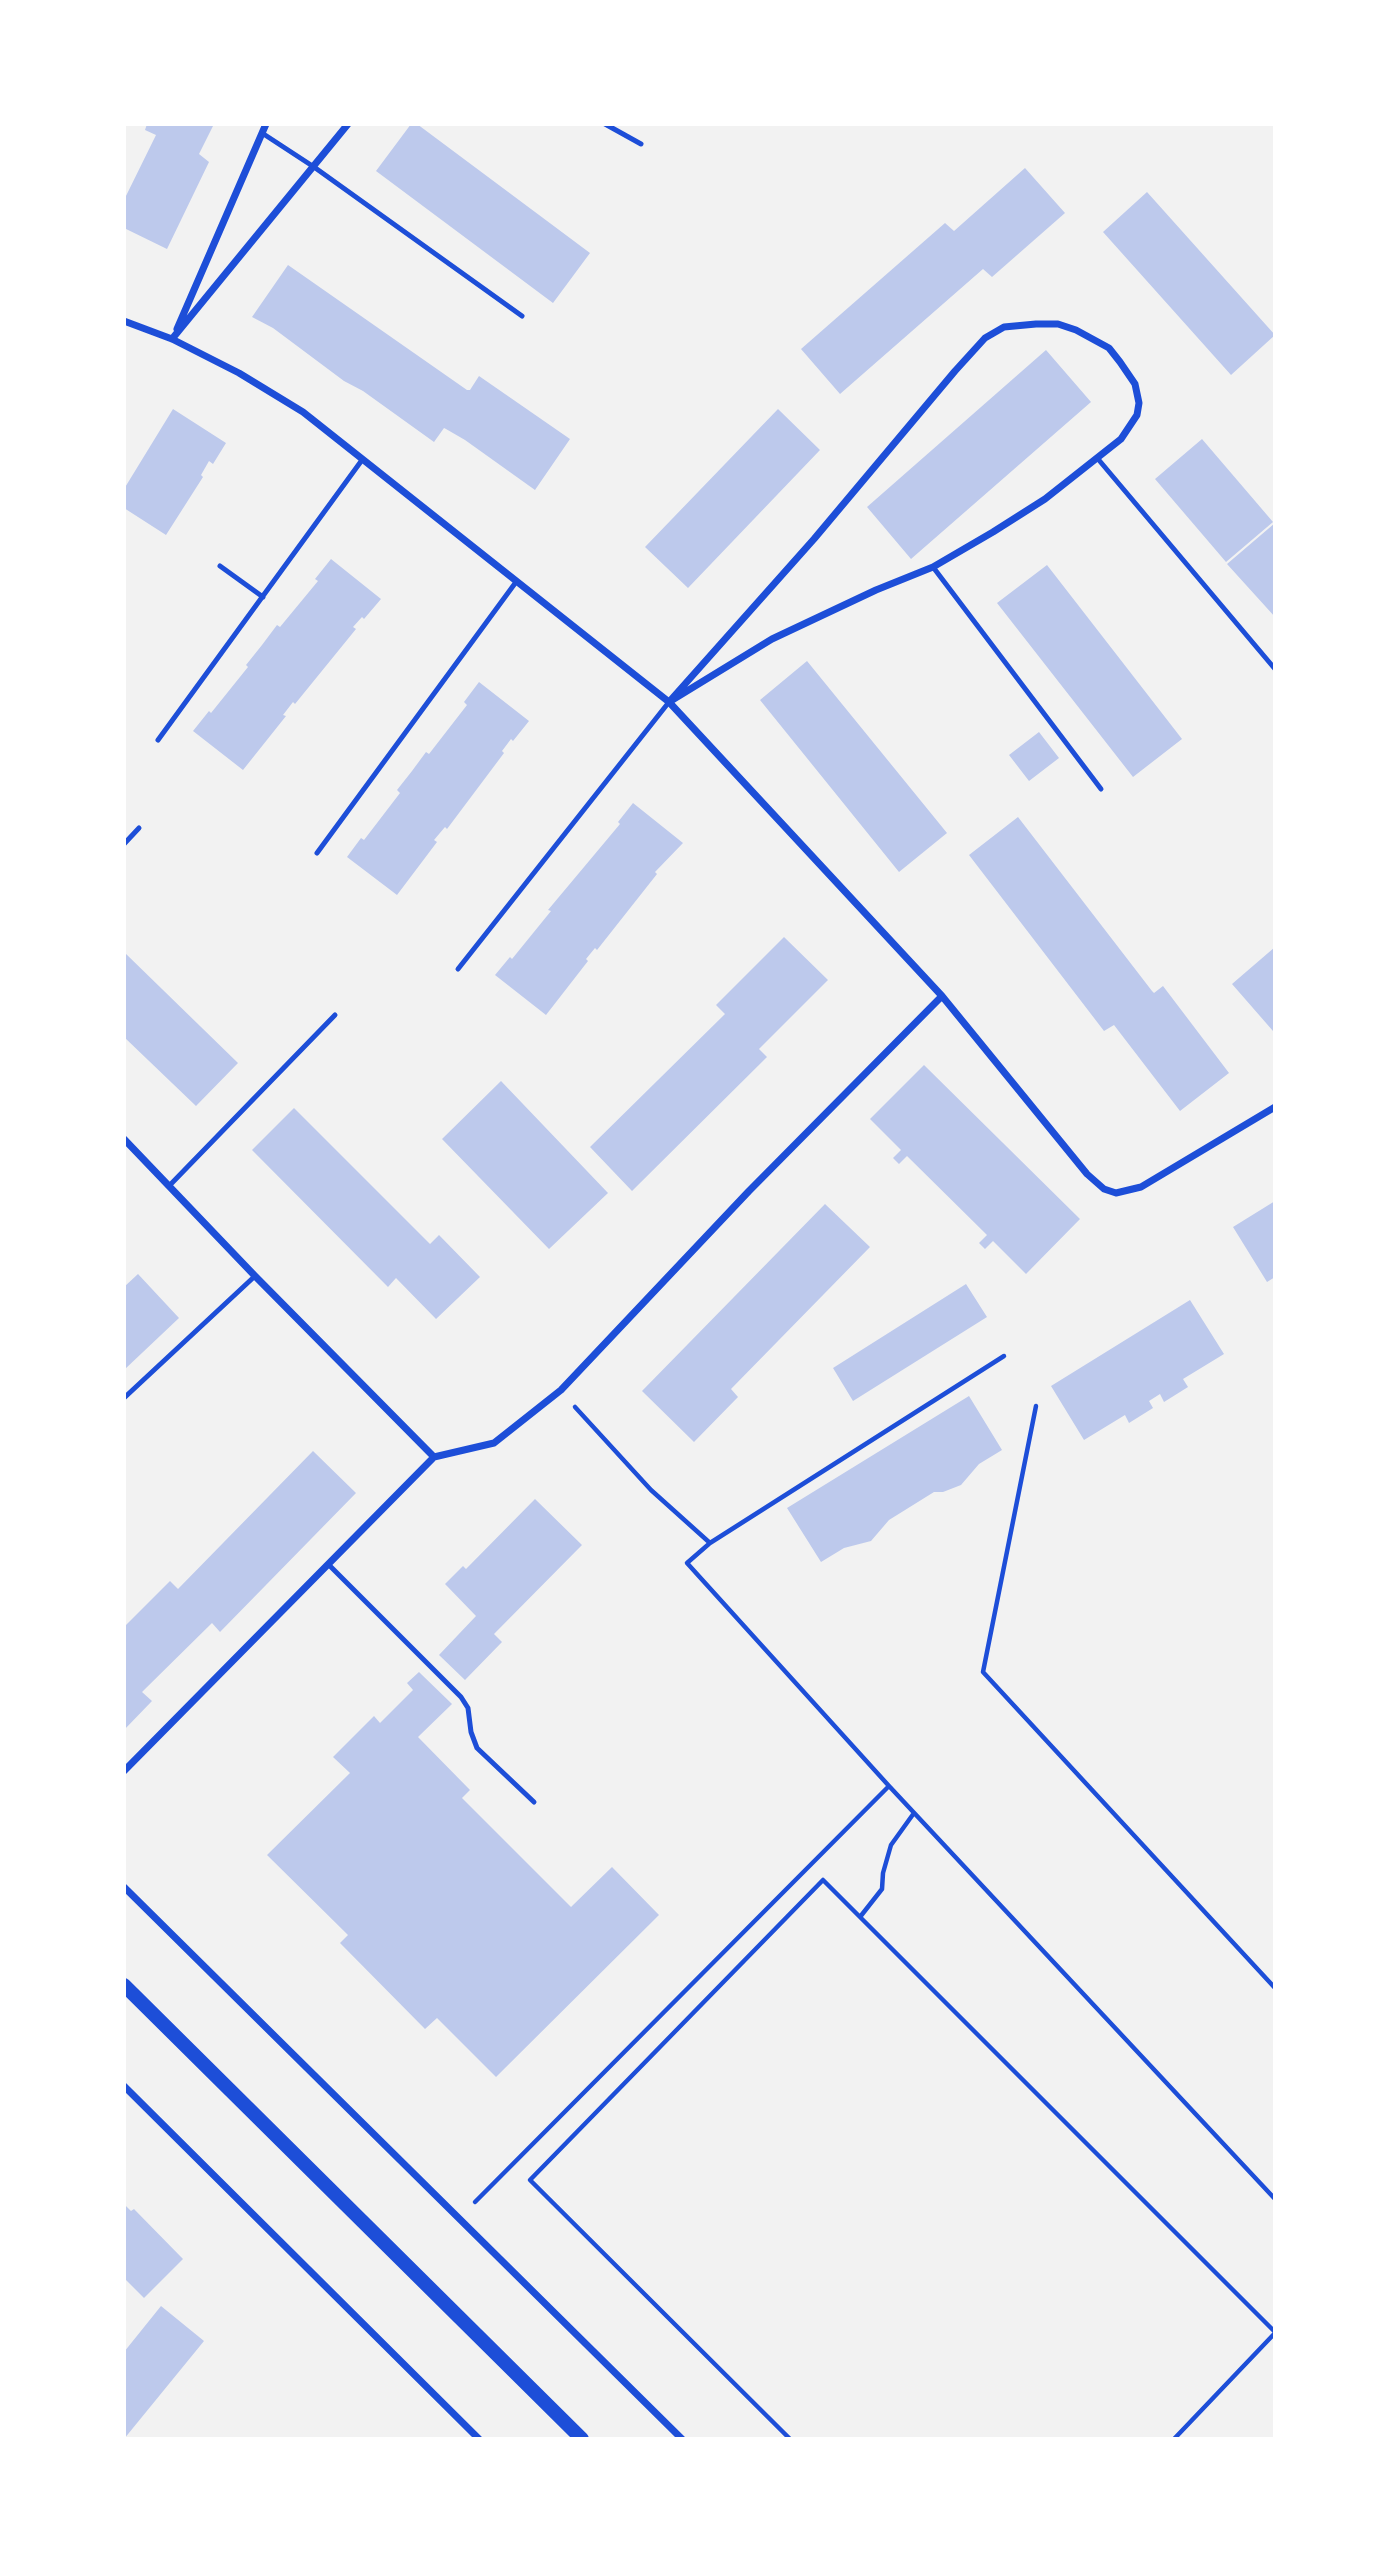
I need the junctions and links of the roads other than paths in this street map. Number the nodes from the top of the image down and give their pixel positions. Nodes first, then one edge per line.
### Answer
1 (266, 124) edge
2 (348, 124) edge
3 (604, 124) edge
4 (262, 133) junction
5 (641, 145) dead end
6 (314, 167) junction
7 (522, 316) dead end
8 (124, 321) edge
9 (172, 339) junction
10 (1098, 459) junction
11 (362, 460) junction
12 (220, 566) dead end
13 (933, 567) junction
14 (516, 582) junction
15 (262, 597) junction
16 (1275, 669) edge
17 (669, 702) junction
18 (158, 740) dead end
19 (1101, 789) dead end
20 (139, 828) dead end
21 (124, 844) edge
22 (317, 853) dead end
23 (458, 969) dead end
24 (942, 996) junction
25 (335, 1015) dead end
26 (1275, 1107) edge
27 (124, 1139) edge
28 (169, 1186) junction
29 (255, 1276) junction
30 (124, 1398) edge
31 (435, 1457) junction
32 (329, 1565) junction
33 (124, 1771) edge
34 (534, 1802) dead end
35 (124, 1887) edge
36 (124, 1985) edge
37 (124, 2086) edge
38 (479, 2439) edge
39 (582, 2439) edge
40 (682, 2439) edge

1 - 4 street
2 - 6 street
3 - 5 lane
4 - 6 lane
4 - 9 street
6 - 7 lane
6 - 9 street
8 - 9 street
9 - 11 street
10 - 13 street
10 - 16 lane
10 - 17 street
11 - 14 street
11 - 15 lane
12 - 15 lane
13 - 17 street
13 - 19 lane
14 - 17 street
14 - 22 lane
15 - 18 lane
17 - 23 lane
17 - 24 street
20 - 21 lane
24 - 26 street
24 - 31 street
25 - 28 lane
27 - 28 street
28 - 29 street
29 - 30 lane
29 - 31 street
31 - 32 street
32 - 33 street
32 - 34 lane
35 - 40 street
36 - 39 main road
37 - 38 street

